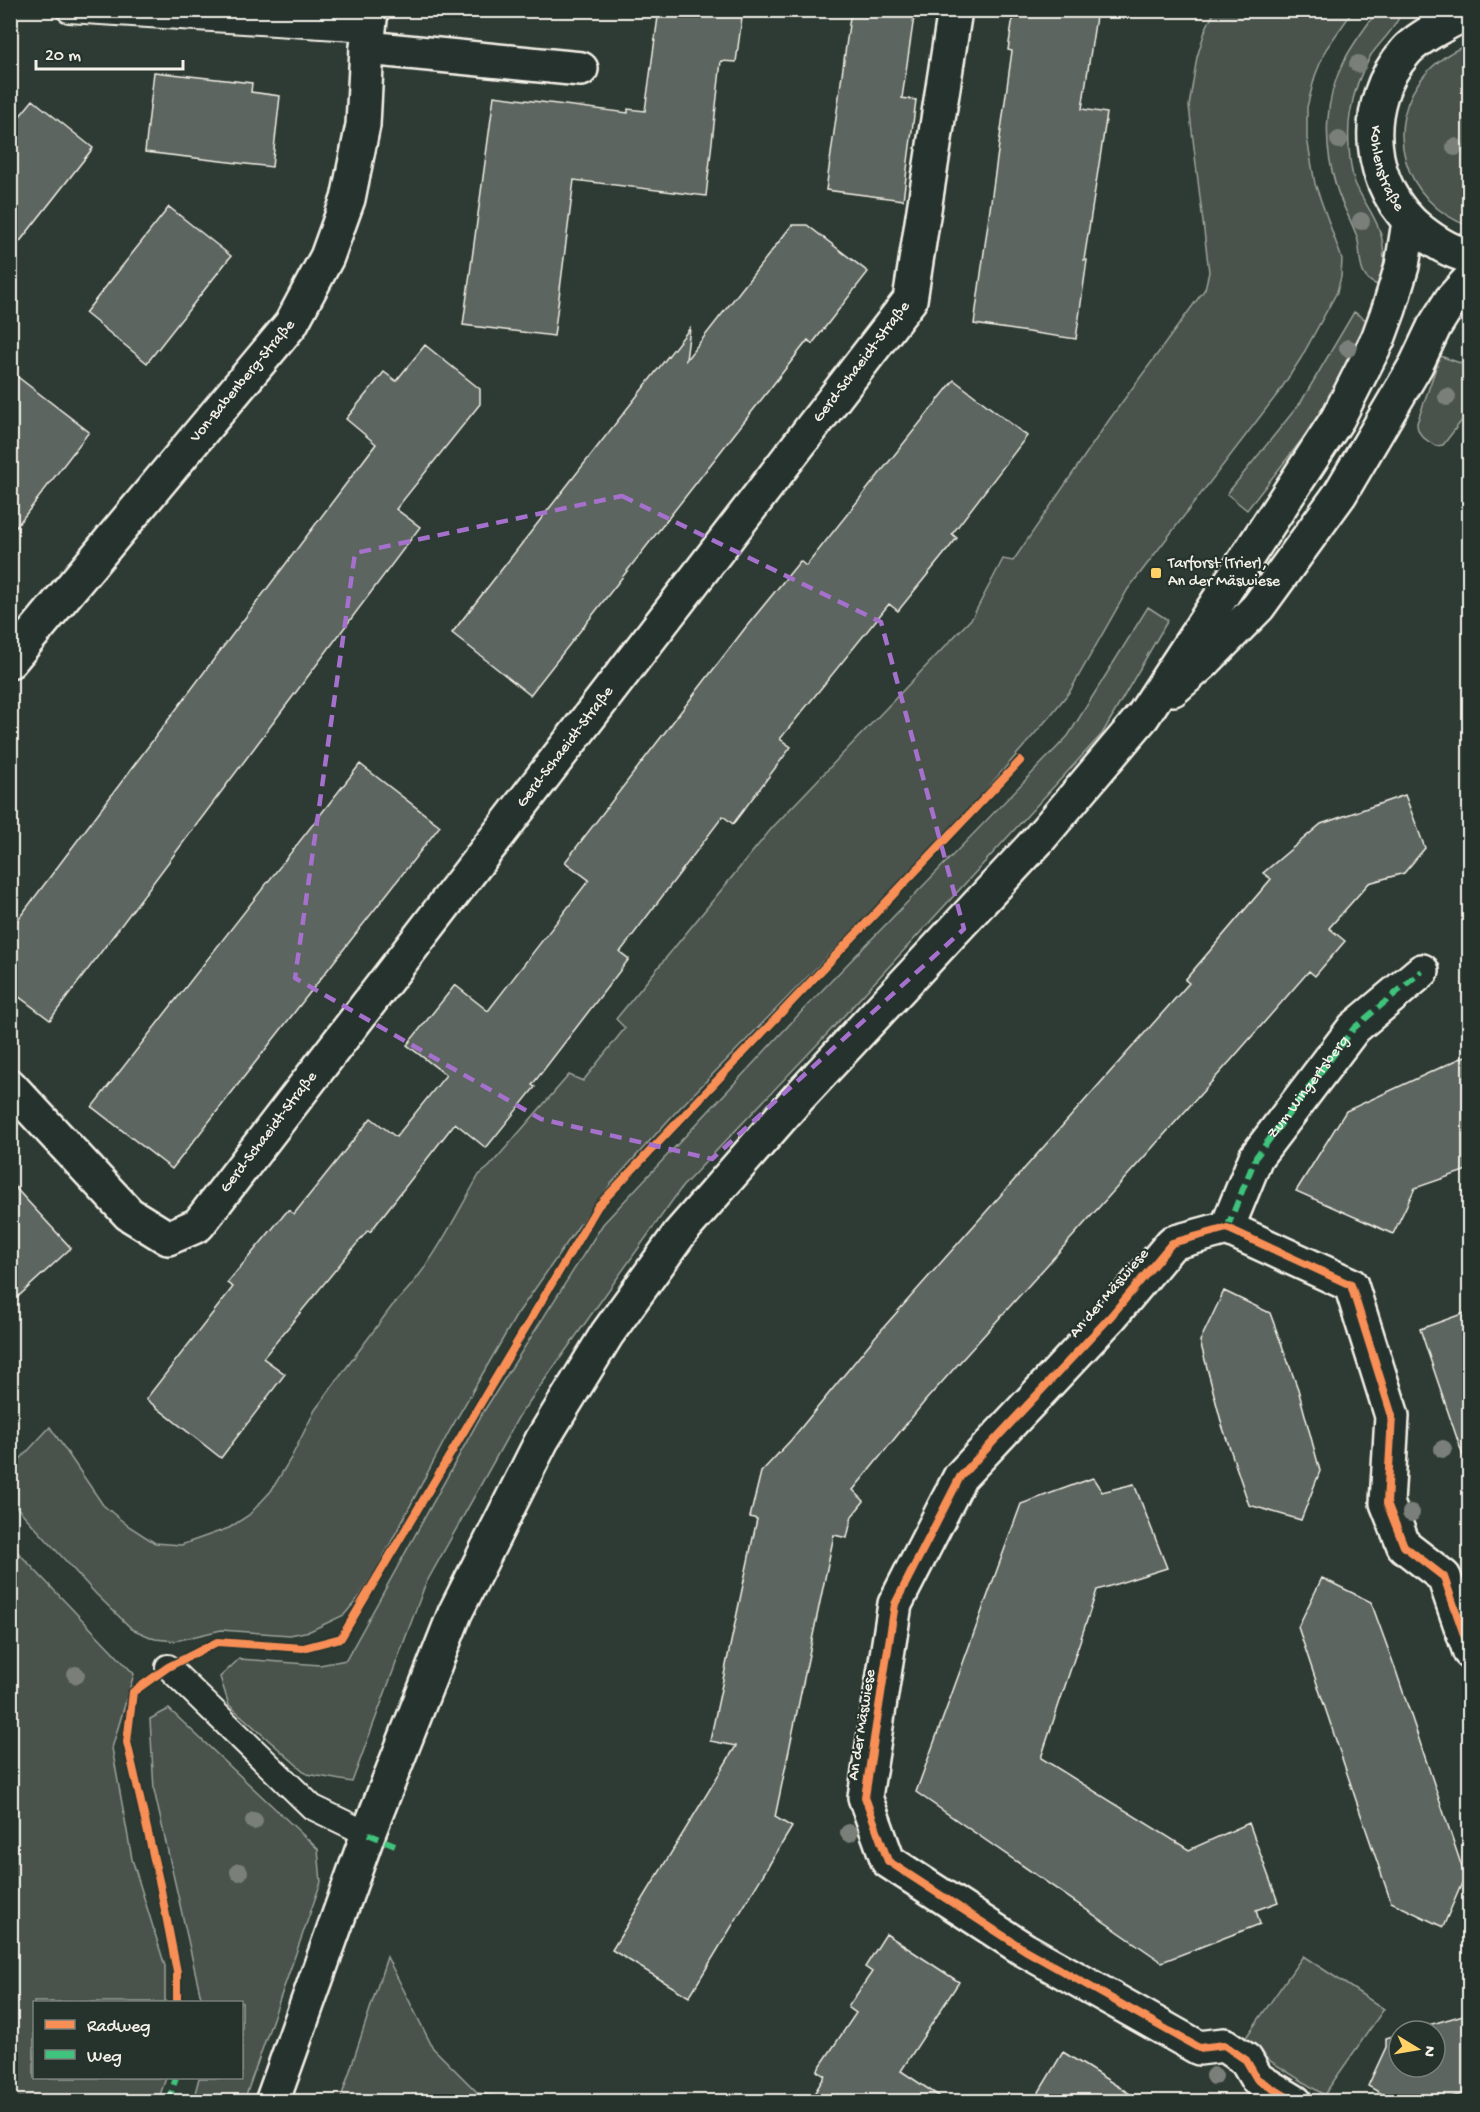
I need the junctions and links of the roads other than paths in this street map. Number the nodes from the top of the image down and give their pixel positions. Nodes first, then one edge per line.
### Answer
1 (69, 10) edge
2 (955, 10) edge
3 (1470, 13) edge
4 (1430, 21) edge
5 (369, 29) edge
6 (581, 69) dead end
7 (1409, 222) junction
8 (1470, 256) edge
9 (1470, 279) edge
10 (10, 661) edge
11 (1143, 716) junction
12 (1422, 971) dead end
13 (10, 1086) edge
14 (1227, 1228) junction
15 (1470, 1652) edge
16 (168, 1667) dead end
17 (368, 1834) junction
18 (272, 2102) edge
19 (1294, 2102) edge

1 - 5 lane
2 - 13 street, Gerd-Schaeidt-Straße
3 - 4 street, Kohlenstraße
4 - 7 street, Kohlenstraße
5 - 6 street
5 - 10 street, Von-Babenberg-Straße
7 - 8 street, Kohlenstraße
7 - 11 street
9 - 11 street
11 - 17 street
12 - 14 street, Zum Wingertsberg
14 - 15 street
14 - 19 street, An der Mäswiese
16 - 17 lane
17 - 18 street

